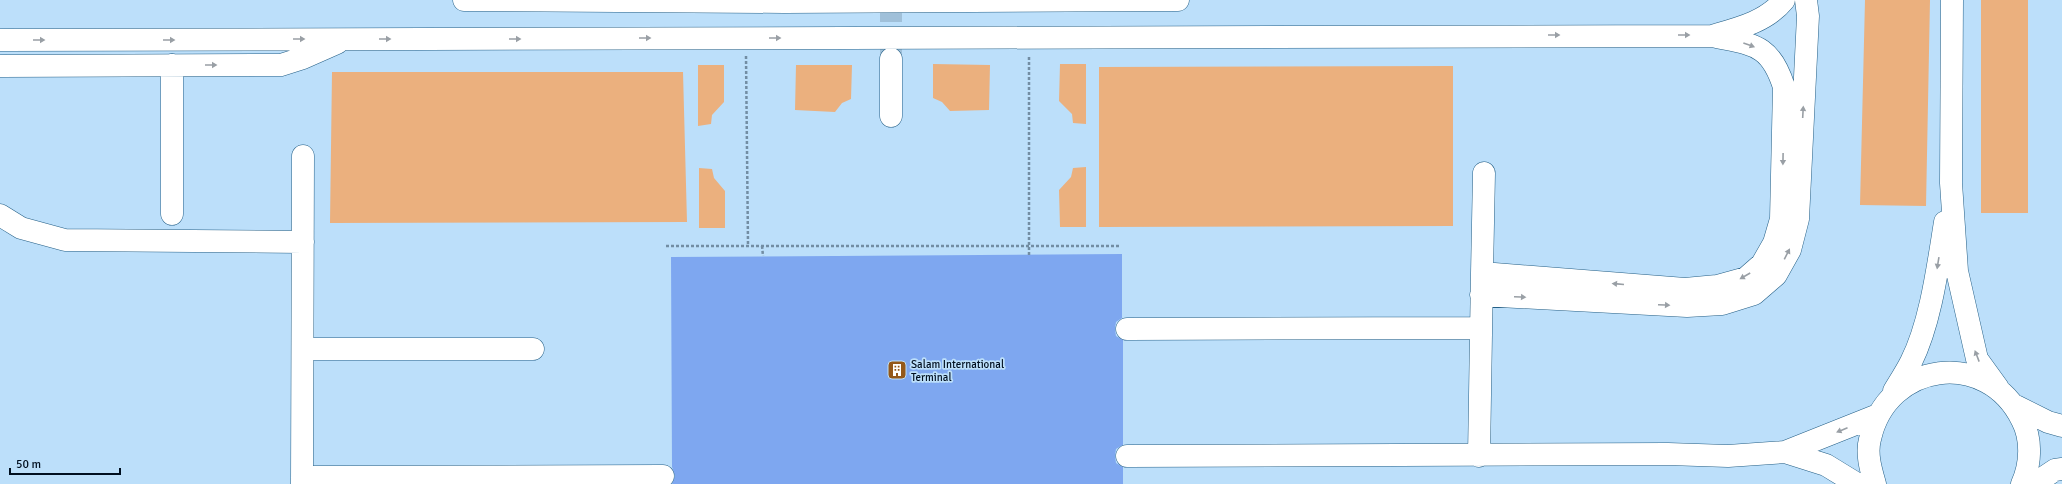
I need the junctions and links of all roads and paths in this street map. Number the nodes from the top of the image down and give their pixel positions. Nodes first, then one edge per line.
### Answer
1 (464, 0) edge
2 (1178, 0) edge
3 (1784, 0) edge
4 (1806, 0) edge
5 (1952, 0) edge
6 (1712, 36) junction
7 (1029, 37) junction
8 (746, 38) junction
9 (346, 39) junction
10 (0, 40) edge
11 (892, 59) tunnel mouth
12 (0, 66) edge
13 (172, 66) junction
14 (891, 116) dead end
15 (303, 156) dead end
16 (1484, 173) dead end
17 (1951, 183) junction
18 (172, 214) dead end
19 (0, 215) edge
20 (303, 242) junction
21 (666, 246) dead end
22 (748, 246) junction
23 (762, 246) junction
24 (1030, 246) junction
25 (1121, 246) dead end
26 (1029, 255) dead end
27 (763, 256) dead end
28 (1482, 273) junction
29 (1481, 295) junction
30 (1481, 328) junction
31 (1128, 329) dead end
32 (303, 349) junction
33 (533, 349) dead end
34 (1998, 388) junction
35 (1890, 398) junction
36 (2016, 406) junction
37 (1878, 415) junction
38 (2062, 426) edge
39 (1785, 452) junction
40 (1127, 456) dead end
41 (1479, 456) junction
42 (2062, 468) edge
43 (663, 476) dead end
44 (302, 481) edge
45 (1857, 484) edge
46 (1875, 484) edge
47 (2022, 484) edge
48 (2034, 484) edge

1 - 2 street
3 - 6 street
29 -> 4 street
5 - 17 street
7 -> 6 street
6 -> 28 street
8 -> 7 street
7 - 24 path
9 -> 8 street
8 - 22 path
10 -> 9 street
13 -> 9 street
11 - 14 street
12 - 13 street
13 - 18 street
15 - 20 street
16 - 28 street
34 -> 17 street
17 -> 35 street
19 - 20 street
20 - 32 street
21 - 22 path
22 - 23 path
23 - 24 path
23 - 27 path
24 - 25 path
24 - 26 path
28 - 29 street
29 - 30 street
30 - 31 street
30 - 41 street
32 - 33 street
32 - 44 street
34 - 35 street
34 - 36 street
35 - 37 street
36 - 38 street
36 - 47 street
37 -> 39 street
37 - 46 street
39 - 41 street
39 - 45 street
40 - 41 street
42 - 48 street
43 - 44 street

